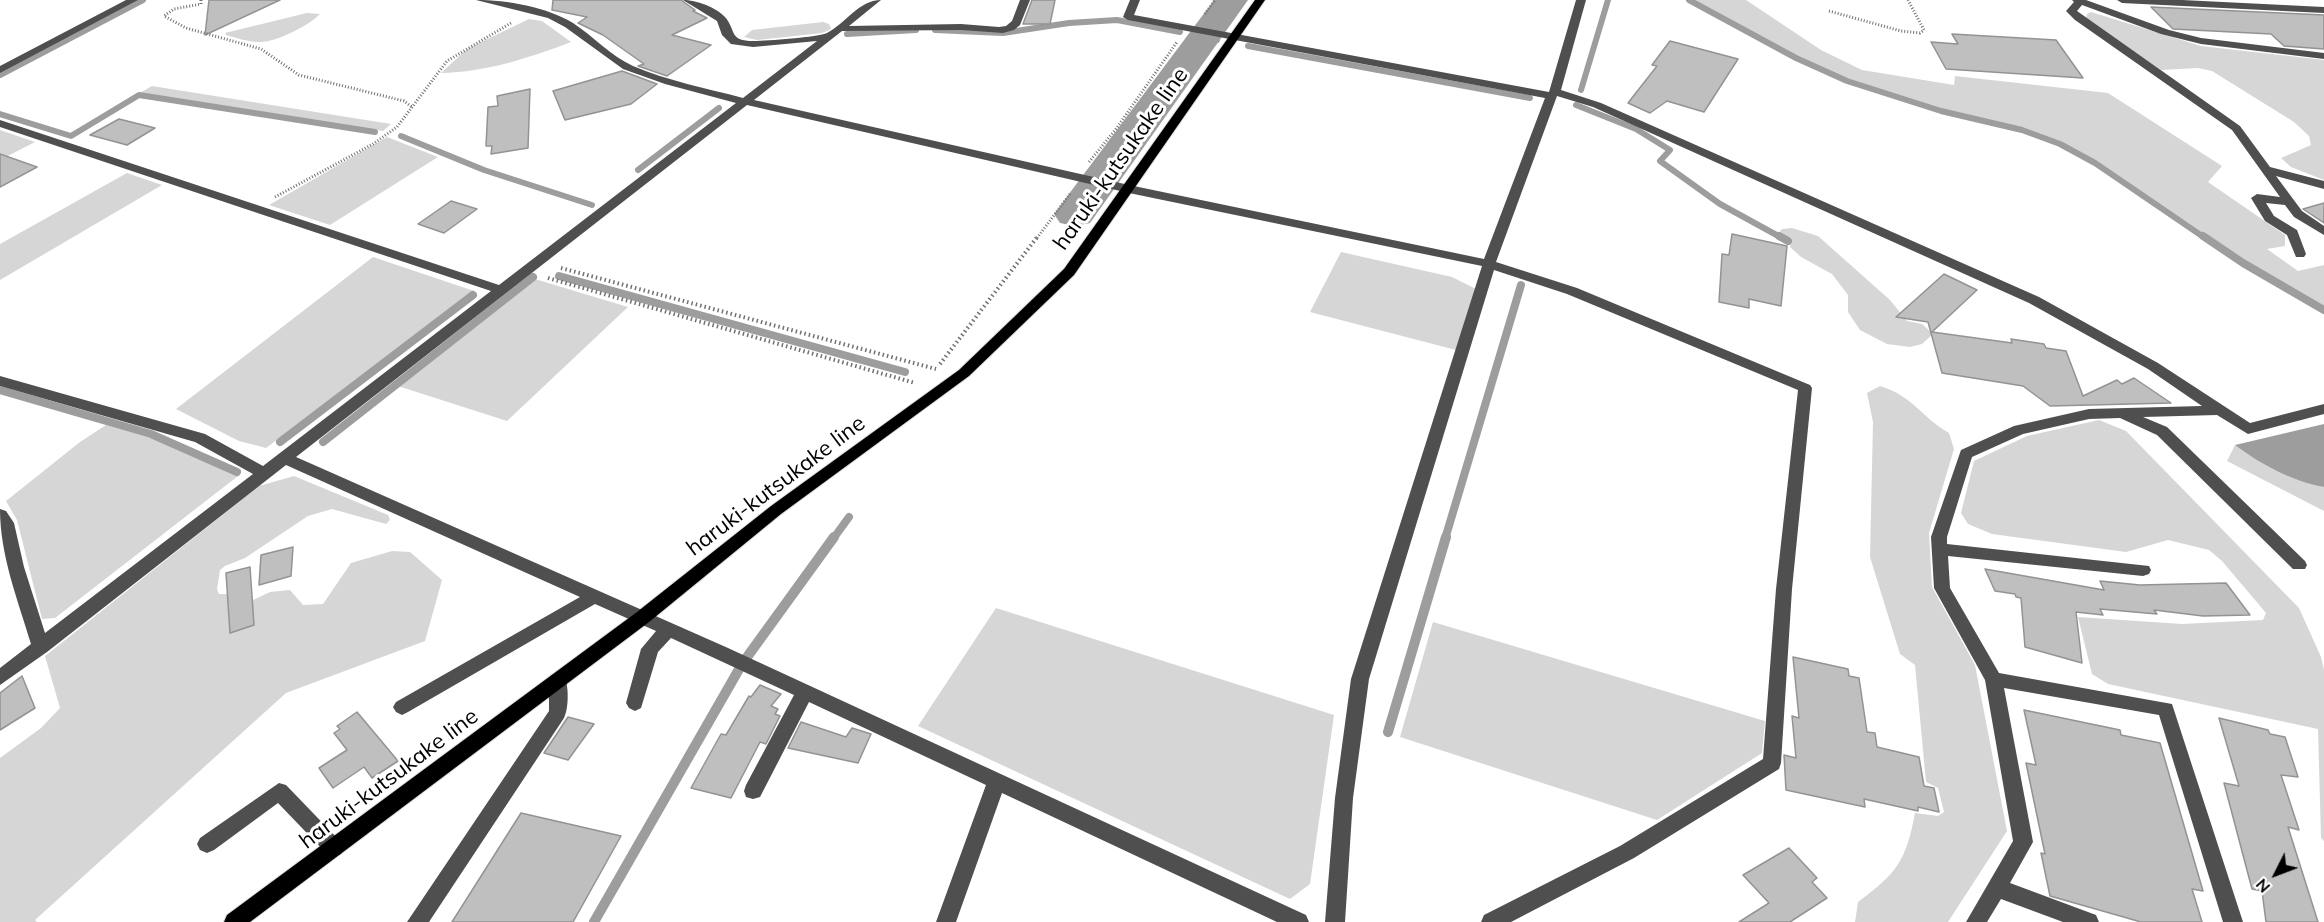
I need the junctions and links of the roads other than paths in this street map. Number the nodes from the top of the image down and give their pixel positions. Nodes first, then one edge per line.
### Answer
1 (133, 0) edge
2 (481, 0) edge
3 (688, 0) edge
4 (876, 0) edge
5 (1025, 0) edge
6 (1135, 0) edge
7 (1260, 0) edge
8 (1581, 0) edge
9 (2122, 0) edge
10 (2078, 1) edge
11 (2324, 9) edge
12 (839, 28) junction
13 (825, 37) junction
14 (1233, 38) junction
15 (2324, 56) edge
16 (0, 70) edge
17 (1553, 94) junction
18 (742, 101) junction
19 (0, 123) edge
20 (2268, 171) junction
21 (2324, 185) edge
22 (1129, 189) junction
23 (2290, 202) junction
24 (2324, 231) edge
25 (2300, 254) dead end
26 (1489, 264) junction
27 (500, 290) junction
28 (0, 381) edge
29 (2324, 409) edge
30 (2221, 410) junction
31 (2123, 415) junction
32 (284, 458) junction
33 (264, 473) junction
34 (0, 515) edge
35 (1940, 549) junction
36 (2299, 565) dead end
37 (2144, 570) dead end
38 (594, 596) junction
39 (643, 617) junction
40 (668, 629) junction
41 (41, 646) junction
42 (0, 678) edge
43 (1994, 679) junction
44 (558, 680) junction
45 (805, 691) junction
46 (635, 703) dead end
47 (402, 707) dead end
48 (997, 780) junction
49 (753, 791) dead end
50 (207, 844) dead end
51 (334, 848) junction
52 (1997, 888) junction
53 (234, 922) edge
54 (417, 922) edge
55 (946, 922) edge
56 (1299, 922) edge
57 (1335, 922) edge
58 (1491, 922) edge
59 (1976, 922) edge
60 (2089, 922) edge
61 (2233, 922) edge

1 - 16 street
2 - 18 street
3 - 13 street
4 - 12 street
5 - 12 street
6 - 14 street
7 - 14 main road, haruki-kutsukake line
8 - 17 street
9 - 11 street
10 - 15 street
10 - 20 street
12 - 13 street
13 - 18 street
14 - 17 street
14 - 22 main road, haruki-kutsukake line
17 - 26 street
17 - 30 street
18 - 22 street
18 - 27 street
19 - 27 street
20 - 21 street
20 - 23 street
22 - 26 street
22 - 39 main road, haruki-kutsukake line
23 - 24 street
23 - 25 street
26 - 57 street
26 - 58 street
27 - 32 street
28 - 33 street
29 - 30 street
30 - 31 street
31 - 35 street
31 - 36 street
32 - 33 street
32 - 38 street
33 - 41 street
34 - 41 street
35 - 37 street
35 - 43 street
38 - 39 street
38 - 47 street
39 - 40 street
39 - 44 main road, haruki-kutsukake line
40 - 45 street
40 - 46 street
41 - 42 street
43 - 52 street
43 - 61 street
44 - 51 main road, haruki-kutsukake line
44 - 54 street
45 - 48 street
45 - 49 street
48 - 55 street
48 - 56 street
50 - 51 street
51 - 53 main road, haruki-kutsukake line
52 - 59 street
52 - 60 street

